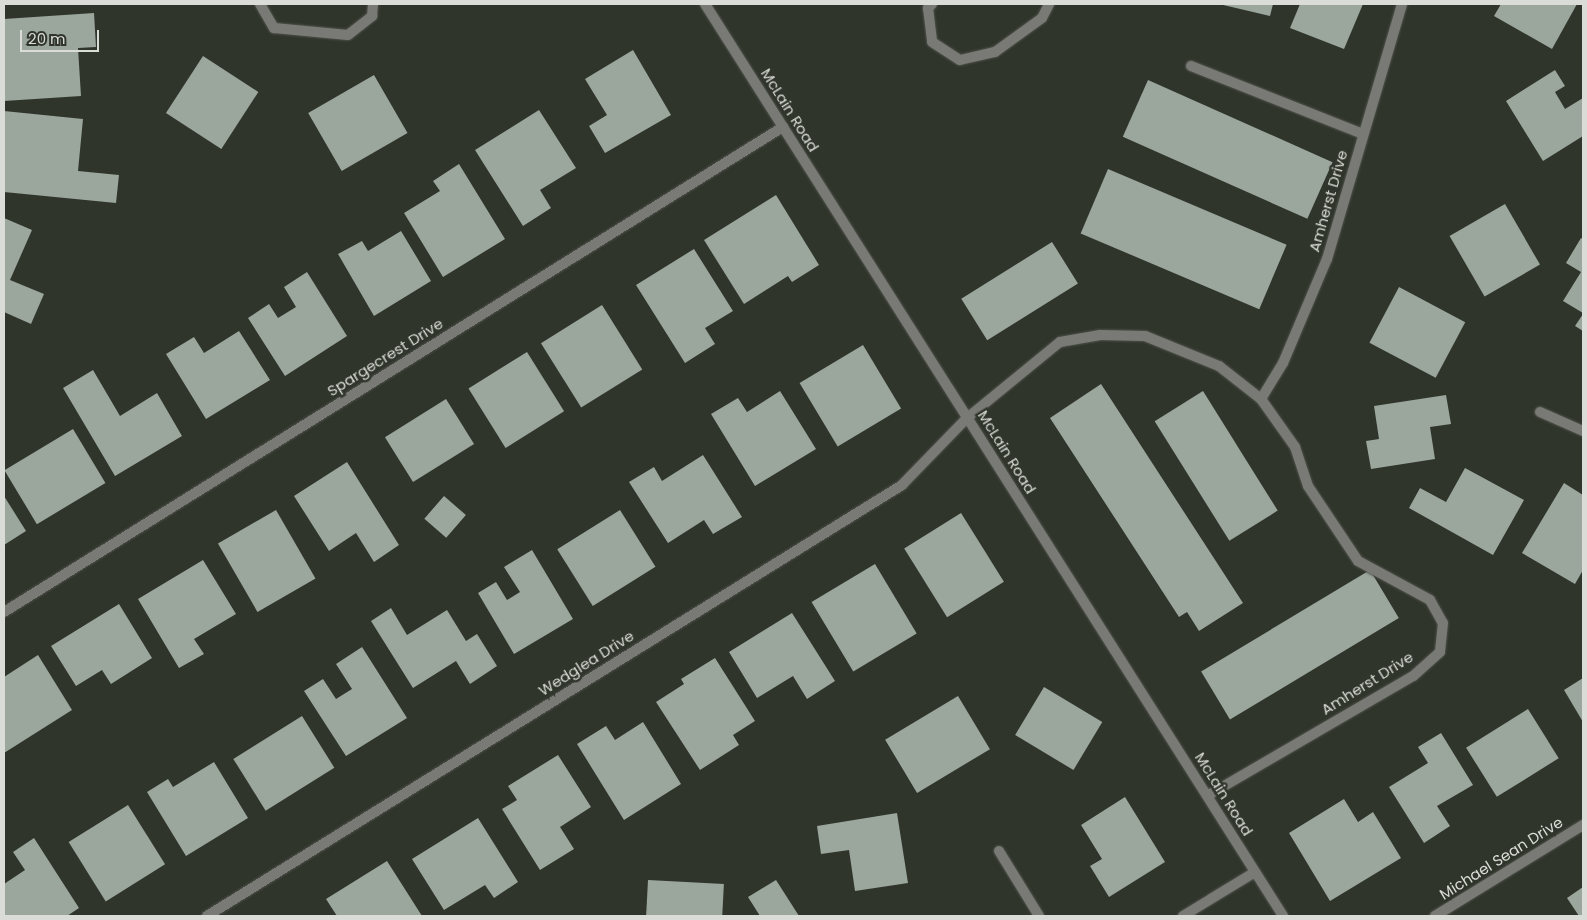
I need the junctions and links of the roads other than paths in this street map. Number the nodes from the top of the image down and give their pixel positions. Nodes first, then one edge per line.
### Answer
1 (260, 4) edge
2 (372, 4) edge
3 (705, 4) edge
4 (932, 4) edge
5 (1048, 4) edge
6 (1402, 4) edge
7 (1191, 66) dead end
8 (782, 127) junction
9 (1363, 134) junction
10 (1261, 399) junction
11 (1540, 412) dead end
12 (968, 418) junction
13 (1583, 431) edge
14 (4, 612) edge
15 (1207, 796) junction
16 (1583, 825) edge
17 (999, 851) dead end
18 (1255, 872) junction
19 (207, 916) edge
20 (1039, 916) edge
21 (1183, 916) edge
22 (1283, 916) edge
23 (1435, 916) edge

1 - 2 street
3 - 8 street, McLain Road
4 - 5 street
6 - 9 street, Amherst Drive
7 - 9 street
8 - 12 street, McLain Road
8 - 14 street, Spargecrest Drive
9 - 10 street, Amherst Drive
10 - 12 street, Amherst Drive
10 - 15 street, Amherst Drive
11 - 13 street
12 - 15 street, McLain Road
12 - 19 street, Wedglea Drive
15 - 18 street, McLain Road
16 - 23 street, Michael Sean Drive
17 - 20 street
18 - 21 street
18 - 22 street, McLain Road

